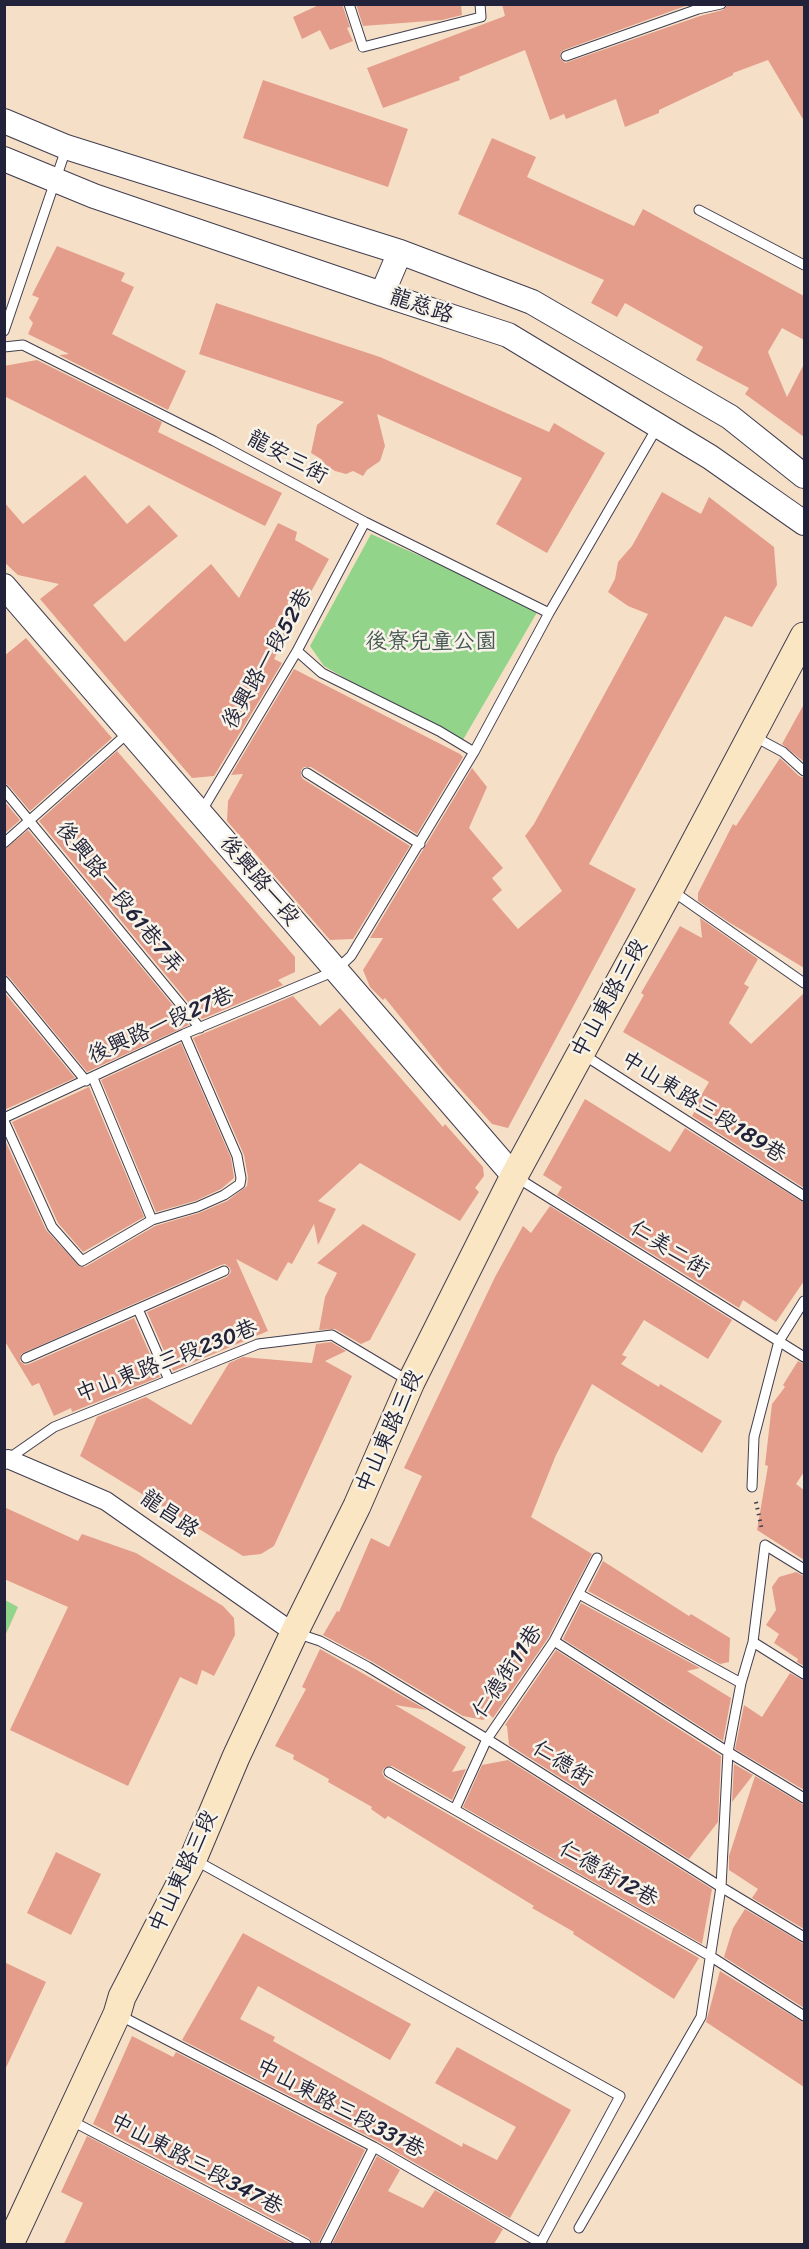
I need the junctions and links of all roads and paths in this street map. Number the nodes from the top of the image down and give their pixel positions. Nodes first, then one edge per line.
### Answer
1 (349, 4) edge
2 (480, 4) edge
3 (721, 4) edge
4 (566, 56) dead end
5 (4, 121) edge
6 (66, 147) junction
7 (4, 159) edge
8 (55, 179) junction
9 (699, 210) dead end
10 (400, 252) junction
11 (804, 266) edge
12 (382, 294) junction
13 (4, 331) edge
14 (4, 347) edge
15 (658, 426) junction
16 (804, 476) edge
17 (365, 522) junction
18 (804, 524) edge
19 (4, 586) edge
20 (549, 613) junction
21 (804, 636) edge
22 (297, 651) junction
23 (129, 732) junction
24 (752, 735) junction
25 (474, 752) junction
26 (804, 771) edge
27 (308, 773) dead end
28 (4, 790) edge
29 (201, 814) junction
30 (30, 821) junction
31 (4, 843) edge
32 (420, 844) junction
33 (670, 889) junction
34 (335, 971) junction
35 (4, 981) edge
36 (804, 983) edge
37 (200, 1028) junction
38 (184, 1034) junction
39 (581, 1053) junction
40 (89, 1080) junction
41 (4, 1120) edge
42 (514, 1176) junction
43 (804, 1196) edge
44 (152, 1220) junction
45 (224, 1271) dead end
46 (804, 1301) edge
47 (138, 1309) junction
48 (779, 1341) junction
49 (804, 1357) edge
50 (26, 1358) dead end
51 (169, 1380) junction
52 (411, 1382) junction
53 (6, 1460) edge
54 (752, 1487) joint
55 (765, 1545) junction
56 (597, 1558) dead end
57 (804, 1569) edge
58 (579, 1594) junction
59 (294, 1633) junction
60 (554, 1641) junction
61 (753, 1642) junction
62 (804, 1674) edge
63 (741, 1683) junction
64 (487, 1739) junction
65 (728, 1752) junction
66 (389, 1772) dead end
67 (804, 1798) edge
68 (455, 1809) junction
69 (193, 1859) junction
70 (721, 1887) junction
71 (804, 1937) edge
72 (710, 1956) junction
73 (117, 2014) junction
74 (804, 2016) edge
75 (68, 2119) junction
76 (374, 2147) junction
77 (579, 2228) dead end
78 (10, 2244) edge
79 (306, 2244) edge
80 (325, 2244) edge
81 (541, 2244) edge

1 - 2 lane
3 - 4 lane
5 - 6 street, 龍慈路
6 - 8 lane
6 - 10 street, 龍慈路
7 - 8 street, 龍慈路
8 - 12 street, 龍慈路
8 - 13 lane
9 - 11 lane
10 - 12 street
10 - 16 street, 龍慈路
12 - 15 street, 龍慈路
14 - 17 lane, 龍安三街
15 - 18 street, 龍慈路
15 - 20 lane
17 - 20 lane, 龍安三街
17 - 22 lane, 後興路一段52巷
19 - 23 street, 後興路一段
20 - 25 lane
21 - 24 main road, 中山東路三段
22 - 25 lane
22 - 29 lane, 後興路一段52巷
23 - 29 street, 後興路一段
23 - 30 lane
24 - 26 lane
24 - 33 main road, 中山東路三段
25 - 32 lane
27 - 32 lane
28 - 30 lane, 後興路一段61巷7弄
29 - 34 street, 後興路一段
30 - 31 lane
30 - 37 lane, 後興路一段61巷7弄
32 - 34 lane
33 - 36 lane
33 - 39 main road, 中山東路三段
34 - 37 lane, 後興路一段27巷
34 - 42 street, 後興路一段
35 - 40 lane
37 - 38 lane, 後興路一段27巷
38 - 40 lane, 後興路一段27巷
38 - 44 lane
39 - 42 main road, 中山東路三段
39 - 43 lane, 中山東路三段189巷
40 - 41 lane, 後興路一段27巷
40 - 44 lane
41 - 44 lane
42 - 48 lane, 仁美二街
42 - 52 main road, 中山東路三段
45 - 47 lane
46 - 48 lane
47 - 50 lane
47 - 51 lane
48 - 49 lane, 仁美二街
48 - 54 lane
51 - 52 lane, 中山東路三段230巷
51 - 53 lane, 中山東路三段230巷
52 - 59 main road, 中山東路三段
53 - 59 street, 龍昌路
54 - 55 path
55 - 57 lane
55 - 61 lane
56 - 58 lane, 仁德街11巷
58 - 60 lane, 仁德街11巷
58 - 63 lane
59 - 64 lane, 仁德街
59 - 69 main road, 中山東路三段
60 - 64 lane, 仁德街11巷
60 - 65 lane
61 - 62 lane
61 - 63 lane
63 - 65 lane
64 - 68 lane, 仁德街11巷
64 - 70 lane, 仁德街
65 - 67 lane
65 - 70 lane
66 - 68 lane, 仁德街12巷
68 - 72 lane, 仁德街12巷
69 - 73 main road, 中山東路三段
69 - 81 lane
70 - 71 lane, 仁德街
70 - 72 lane
72 - 74 lane, 仁德街12巷
72 - 77 lane
73 - 75 main road, 中山東路三段
73 - 76 lane, 中山東路三段331巷
75 - 78 main road, 中山東路三段
75 - 79 lane, 中山東路三段347巷
76 - 80 lane
76 - 81 lane, 中山東路三段331巷

